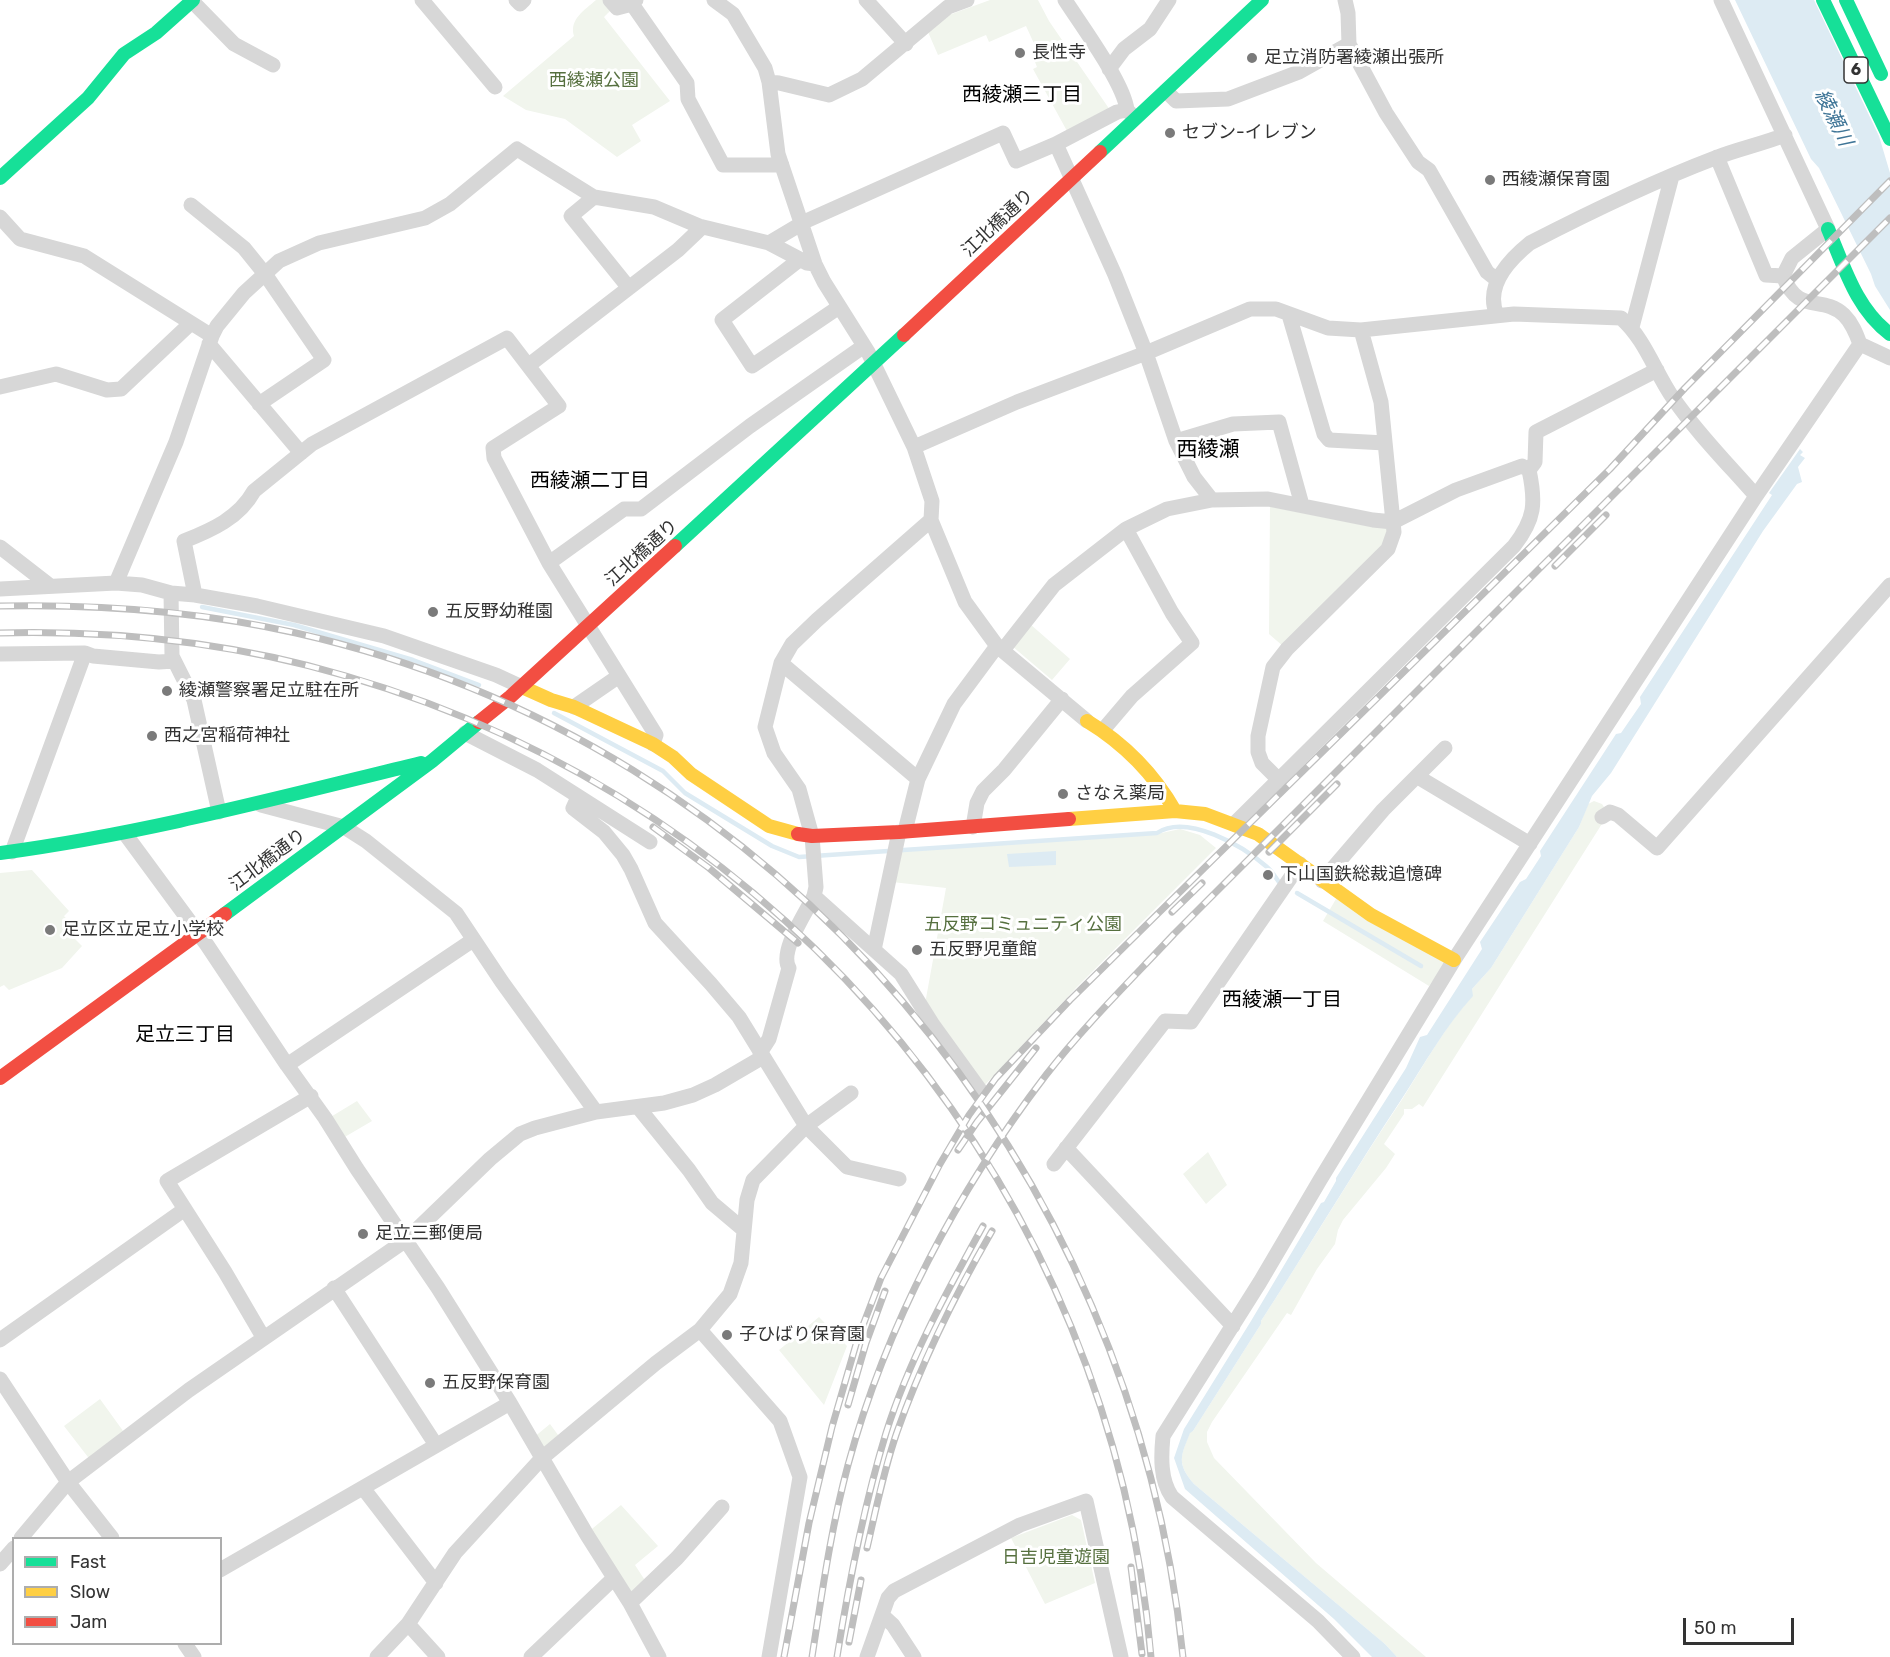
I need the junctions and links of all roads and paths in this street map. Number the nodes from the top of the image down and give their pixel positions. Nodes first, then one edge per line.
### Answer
1 (193, 0) edge
2 (422, 0) edge
3 (516, 0) edge
4 (524, 0) edge
5 (610, 0) edge
6 (714, 0) edge
7 (866, 0) edge
8 (967, 0) edge
9 (1065, 0) edge
10 (1169, 0) edge
11 (1262, 0) edge
12 (1345, 0) edge
13 (1721, 0) edge
14 (1823, 0) edge
15 (1846, 0) edge
16 (1860, 0) edge
17 (634, 2) edge
18 (906, 44) junction
19 (1349, 44) junction
20 (1890, 61) edge
21 (273, 65) dead end
22 (1109, 69) junction
23 (769, 82) junction
24 (1888, 85) edge
25 (495, 87) dead end
26 (1166, 91) junction
27 (1132, 115) junction
28 (1890, 116) edge
29 (1785, 135) junction
30 (1890, 139) edge
31 (1056, 144) junction
32 (1717, 157) junction
33 (782, 165) junction
34 (1672, 176) junction
35 (0, 178) edge
36 (1072, 179) junction
37 (594, 197) junction
38 (191, 205) dead end
39 (0, 217) edge
40 (801, 225) junction
41 (699, 226) junction
42 (1828, 229) junction
43 (769, 243) junction
44 (799, 260) junction
45 (815, 264) junction
46 (265, 274) junction
47 (1783, 276) junction
48 (1497, 280) junction
49 (629, 288) junction
50 (839, 307) junction
51 (1289, 315) junction
52 (1497, 315) junction
53 (191, 323) junction
54 (1632, 327) junction
55 (1361, 330) junction
56 (1890, 334) edge
57 (210, 340) junction
58 (1860, 344) junction
59 (864, 346) junction
60 (1146, 353) junction
61 (1890, 358) edge
62 (874, 364) junction
63 (529, 365) junction
64 (1657, 370) junction
65 (0, 387) edge
66 (259, 404) junction
67 (1176, 441) junction
68 (1385, 443) junction
69 (914, 447) junction
70 (301, 453) junction
71 (1529, 470) junction
72 (1756, 496) junction
73 (1212, 500) junction
74 (1302, 506) junction
75 (931, 520) junction
76 (1393, 522) junction
77 (1126, 529) junction
78 (0, 547) edge
79 (549, 563) junction
80 (116, 583) junction
81 (49, 585) junction
82 (1890, 585) edge
83 (0, 589) edge
84 (171, 593) junction
85 (195, 595) junction
86 (588, 628) junction
87 (1000, 648) junction
88 (85, 653) junction
89 (0, 654) edge
90 (174, 661) junction
91 (781, 663) junction
92 (619, 676) junction
93 (522, 687) junction
94 (1062, 699) junction
95 (574, 707) junction
96 (1087, 721) joint
97 (1103, 730) junction
98 (465, 733) junction
99 (653, 744) junction
100 (1445, 748) dead end
101 (432, 761) junction
102 (1418, 777) junction
103 (918, 779) junction
104 (1279, 780) junction
105 (579, 797) junction
106 (255, 803) junction
107 (1175, 811) junction
108 (219, 812) junction
109 (1602, 817) dead end
110 (1234, 824) junction
111 (973, 826) junction
112 (344, 827) junction
113 (902, 831) junction
114 (126, 835) junction
115 (812, 836) junction
116 (650, 842) dead end
117 (1530, 844) junction
118 (6, 853) edge
119 (1300, 864) junction
120 (1322, 881) junction
121 (814, 896) junction
122 (199, 934) junction
123 (473, 940) junction
124 (874, 950) junction
125 (1454, 960) junction
126 (762, 1055) junction
127 (287, 1065) junction
128 (0, 1078) edge
129 (980, 1090) dead end
130 (851, 1093) dead end
131 (311, 1096) junction
132 (638, 1107) junction
133 (596, 1112) junction
134 (806, 1126) junction
135 (1066, 1148) junction
136 (1054, 1164) dead end
137 (899, 1179) dead end
138 (185, 1209) junction
139 (744, 1230) junction
140 (406, 1240) junction
141 (334, 1288) junction
142 (1233, 1326) junction
143 (700, 1330) junction
144 (263, 1337) junction
145 (0, 1340) edge
146 (0, 1380) edge
147 (510, 1402) junction
148 (436, 1445) junction
149 (542, 1458) junction
150 (68, 1482) junction
151 (363, 1488) junction
152 (722, 1507) dead end
153 (23, 1537) edge
154 (110, 1537) edge
155 (12, 1550) edge
156 (0, 1564) edge
157 (222, 1569) edge
158 (614, 1578) junction
159 (436, 1583) junction
160 (630, 1604) junction
161 (882, 1614) junction
162 (408, 1624) junction
163 (377, 1657) edge
164 (438, 1657) edge
165 (531, 1657) edge
166 (659, 1657) edge
167 (769, 1657) edge
168 (867, 1657) edge
169 (914, 1657) edge
170 (1121, 1657) edge
171 (1353, 1657) edge

1 - 21 street
1 - 35 main road
2 - 25 street
3 - 4 street
5 - 17 street
6 - 23 street
7 - 18 street
8 - 18 street
9 - 22 street
10 - 22 street
11 - 26 main road, 江北橋通り
12 - 19 street
13 - 29 street
14 - 30 main road, 6
15 - 24 main road, 6
16 - 20 street
17 - 33 street
18 - 23 street
19 - 26 street
19 - 48 street
22 - 27 street
23 - 33 street
24 - 28 street
26 - 27 main road, 江北橋通り
27 - 31 street
27 - 36 main road, 江北橋通り
29 - 32 street
29 - 42 street
31 - 36 street
31 - 40 street
32 - 34 street
32 - 47 street
33 - 40 street
34 - 48 street
34 - 54 street
36 - 60 street
36 - 62 main road, 江北橋通り
37 - 41 street
37 - 46 street
37 - 49 street
38 - 46 street
39 - 53 street
40 - 43 street
40 - 45 street
41 - 43 street
41 - 49 street
42 - 47 street
42 - 56 main road
43 - 44 street
44 - 45 street
44 - 50 street
45 - 50 street
46 - 57 street
46 - 66 street
47 - 58 street
48 - 52 street
49 - 63 street
50 - 59 street
51 - 55 street
51 - 60 street
51 - 68 street
52 - 54 street
52 - 55 street
53 - 57 street
53 - 65 street
54 - 64 street
55 - 68 street
57 - 66 street
57 - 80 street
58 - 61 street
58 - 72 street
59 - 62 street
59 - 79 street
60 - 67 street
60 - 69 street
62 - 69 street
62 - 86 main road, 江北橋通り
63 - 70 street
63 - 79 street
64 - 71 street
64 - 72 street
66 - 70 street
67 - 73 street
67 - 74 street
68 - 76 street
69 - 75 street
70 - 85 street
71 - 76 street
71 - 104 street
72 - 117 street
73 - 74 street
73 - 77 street
74 - 76 street
75 - 87 street
75 - 91 street
76 - 104 street
77 - 87 street
77 - 97 street
78 - 81 street
79 - 86 street
80 - 81 street
80 - 84 street
81 - 83 street
82 - 109 street
84 - 85 street
84 - 90 street
85 - 93 street
86 - 92 street
86 - 93 main road, 江北橋通り
87 - 94 street
87 - 103 street
88 - 89 street
88 - 90 street
88 - 118 street
90 - 108 street
91 - 103 street
91 - 115 street
92 - 95 street
92 - 99 street
93 - 95 main road
93 - 98 main road, 江北橋通り
94 - 96 street
94 - 111 street
95 - 99 main road
96 - 97 main road
97 - 107 main road
98 - 101 main road, 江北橋通り
98 - 105 street
99 - 115 main road
100 - 102 street
101 - 106 main road
101 - 112 main road, 江北橋通り
102 - 117 street
102 - 120 street
103 - 113 street
104 - 110 street
105 - 116 street
105 - 126 street
106 - 108 main road
106 - 112 street
107 - 110 main road
107 - 111 main road
108 - 114 main road
110 - 119 main road
111 - 113 main road
112 - 122 main road, 江北橋通り
112 - 123 street
113 - 115 main road
113 - 124 street
114 - 118 main road
114 - 122 street
115 - 121 street
117 - 125 street
119 - 120 main road
119 - 135 street
120 - 125 main road
121 - 124 street
121 - 126 street
122 - 127 street
122 - 128 main road, 江北橋通り
123 - 127 street
123 - 133 street
124 - 129 street
125 - 142 street
126 - 132 street
126 - 134 street
127 - 131 street
130 - 134 street
131 - 138 street
131 - 140 street
132 - 133 street
132 - 139 street
133 - 140 street
134 - 137 street
134 - 139 street
135 - 136 street
135 - 142 street
138 - 144 street
138 - 145 street
139 - 143 street
140 - 141 street
140 - 147 street
141 - 144 street
141 - 148 street
142 - 171 street
143 - 149 street
143 - 167 street
144 - 150 street
146 - 150 street
147 - 148 street
147 - 149 street
148 - 151 street
149 - 158 street
149 - 159 street
150 - 153 street
150 - 154 street
151 - 157 street
151 - 159 street
152 - 160 street
155 - 156 street
158 - 160 street
158 - 165 street
159 - 162 street
160 - 166 street
161 - 168 street
161 - 169 street
161 - 170 street
162 - 163 street
162 - 164 street

